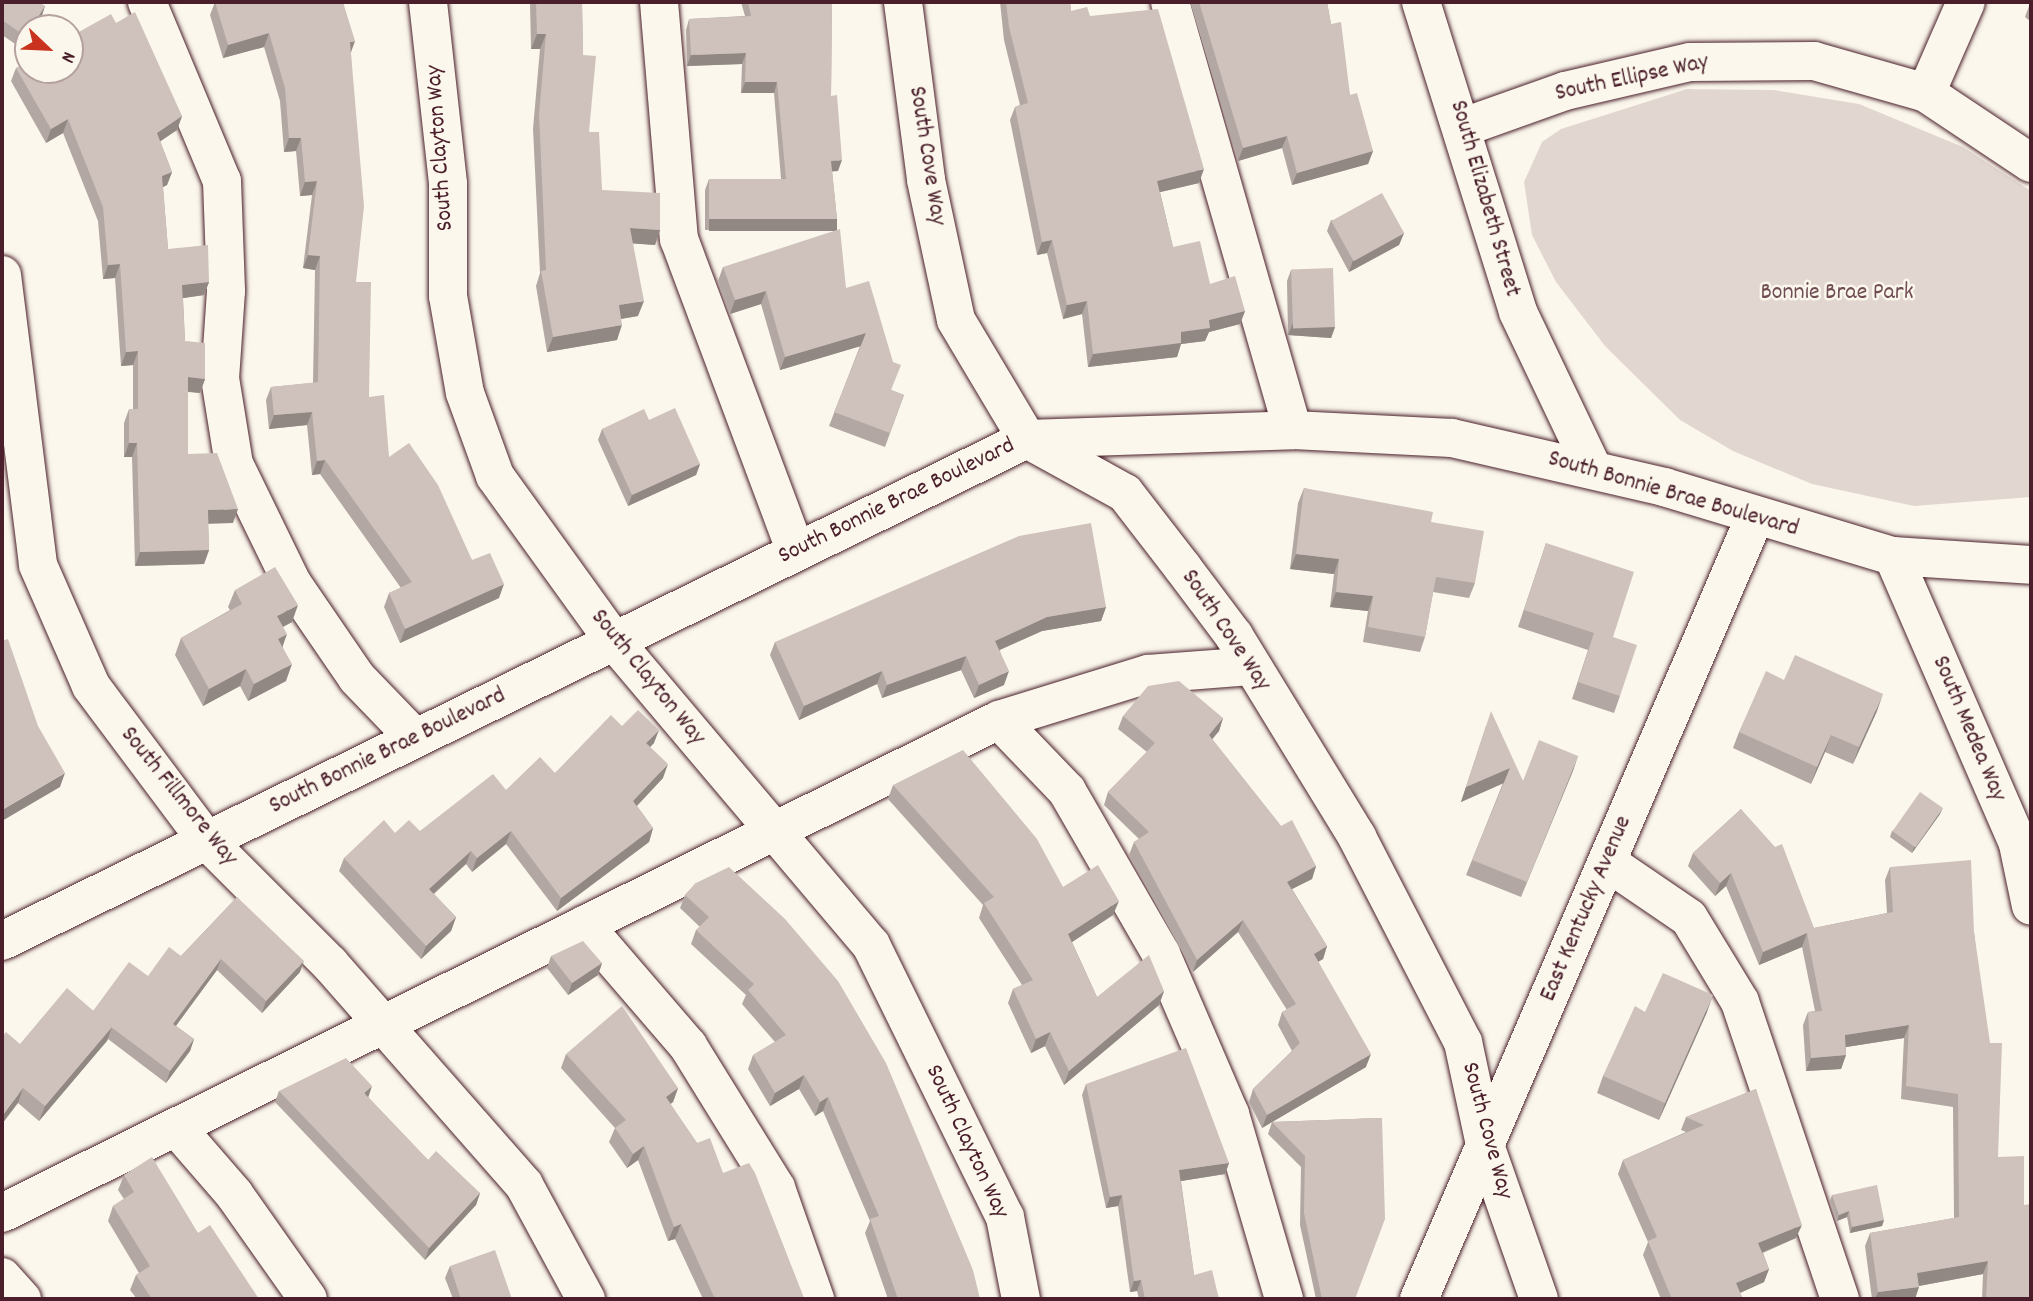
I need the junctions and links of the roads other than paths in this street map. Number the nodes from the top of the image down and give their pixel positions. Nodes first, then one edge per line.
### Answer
1 (147, 2) edge
2 (428, 2) edge
3 (659, 2) edge
4 (904, 2) edge
5 (1170, 2) edge
6 (1421, 2) edge
7 (1966, 2) edge
8 (1926, 93) junction
9 (1464, 127) junction
10 (2031, 163) edge
11 (2, 275) edge
12 (1293, 429) junction
13 (1027, 439) junction
14 (1593, 469) junction
15 (1754, 519) junction
16 (796, 552) junction
17 (1893, 556) junction
18 (2031, 565) edge
19 (614, 641) junction
20 (1251, 666) junction
21 (999, 720) junction
22 (415, 738) junction
23 (774, 831) junction
24 (206, 841) junction
25 (1607, 862) junction
26 (2027, 864) edge
27 (2031, 906) edge
28 (584, 925) junction
29 (2, 941) edge
30 (381, 1025) junction
31 (176, 1127) junction
32 (1485, 1145) junction
33 (2, 1213) edge
34 (2, 1277) edge
35 (23, 1299) edge
36 (308, 1299) edge
37 (586, 1299) edge
38 (815, 1299) edge
39 (1021, 1299) edge
40 (1284, 1299) edge
41 (1419, 1299) edge
42 (1539, 1299) edge
43 (1840, 1299) edge

1 - 22 street
2 - 19 street, South Clayton Way
3 - 16 street
4 - 13 street, South Cove Way
5 - 12 street
6 - 9 street, South Elizabeth Street
7 - 8 street
8 - 9 street, South Ellipse Way
8 - 10 street, South Ellipse Way
9 - 14 street, South Elizabeth Street
11 - 24 street, South Fillmore Way
12 - 13 street, South Bonnie Brae Boulevard
12 - 14 street, South Bonnie Brae Boulevard
13 - 16 street, South Bonnie Brae Boulevard
13 - 20 street, South Cove Way
14 - 15 street, South Bonnie Brae Boulevard
15 - 17 street, South Bonnie Brae Boulevard
15 - 25 street, East Kentucky Avenue
16 - 19 street, South Bonnie Brae Boulevard
17 - 18 street, South Bonnie Brae Boulevard
17 - 26 street, South Medea Way
19 - 22 street, South Bonnie Brae Boulevard
19 - 23 street, South Clayton Way
20 - 21 street
20 - 32 street, South Cove Way
21 - 23 street
21 - 40 street
22 - 24 street, South Bonnie Brae Boulevard
23 - 28 street
23 - 39 street, South Clayton Way
24 - 29 street, South Bonnie Brae Boulevard
24 - 30 street, South Fillmore Way
25 - 32 street, East Kentucky Avenue
25 - 43 street
26 - 27 street, South Medea Way
28 - 30 street
28 - 38 street
30 - 31 street
30 - 37 street, South Fillmore Way
31 - 33 street
31 - 36 street
32 - 41 street, East Kentucky Avenue
32 - 42 street, South Cove Way
34 - 35 street

